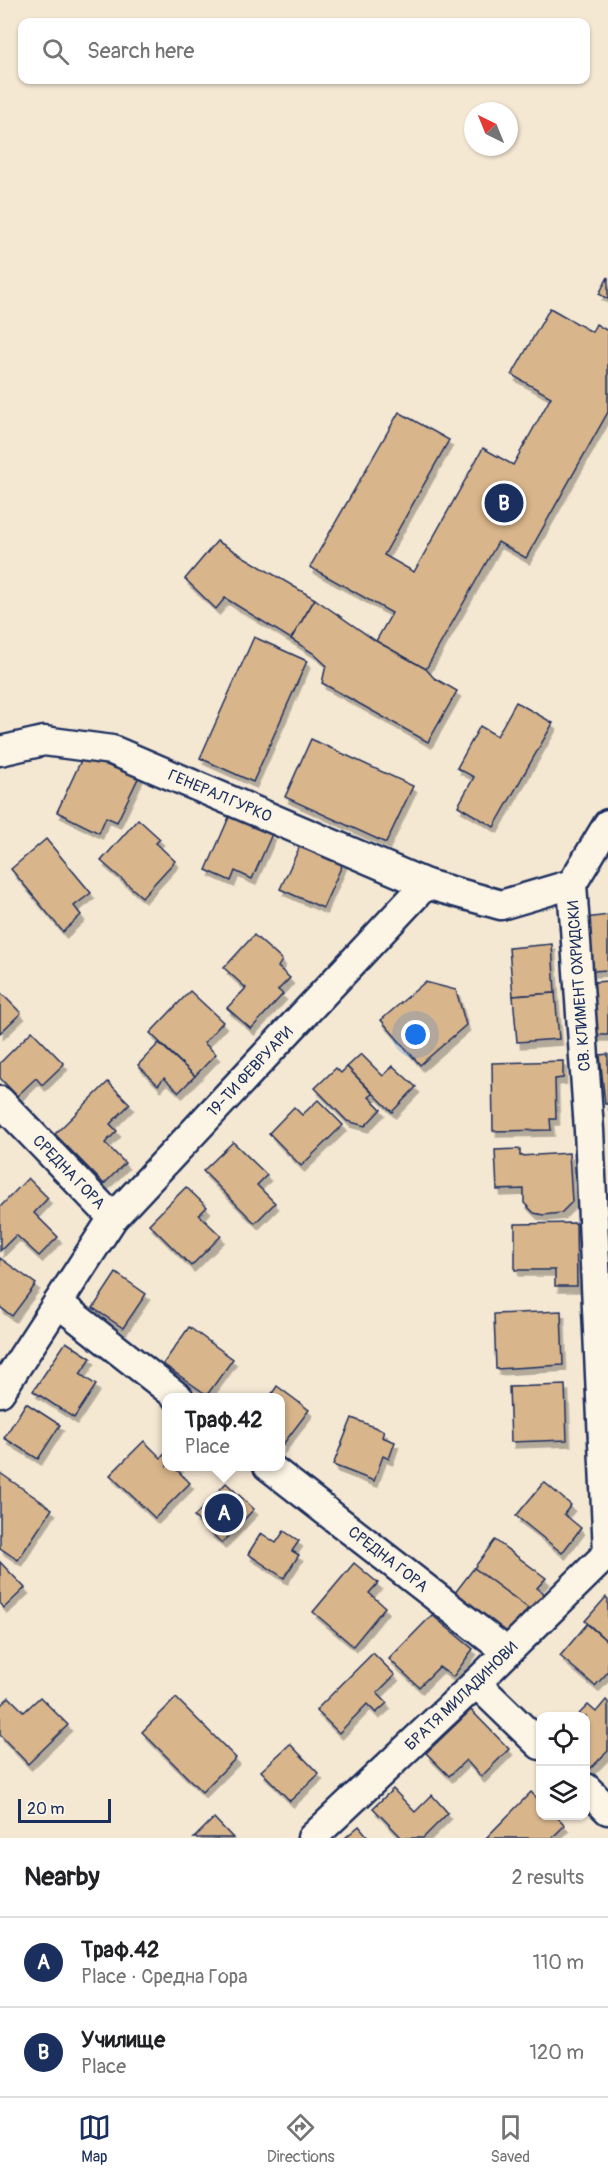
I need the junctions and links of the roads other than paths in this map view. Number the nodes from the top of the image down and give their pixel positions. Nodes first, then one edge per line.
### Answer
1 (3, 750) edge
2 (608, 824) edge
3 (426, 884) junction
4 (572, 884) junction
5 (0, 1101) edge
6 (599, 1129) edge
7 (113, 1218) junction
8 (58, 1303) junction
9 (0, 1392) edge
10 (173, 1393) edge
11 (273, 1471) edge
12 (608, 1553) edge
13 (507, 1652) junction
14 (476, 1683) junction
15 (536, 1740) edge
16 (590, 1793) edge
17 (608, 1809) edge
18 (312, 1838) edge

1 - 3 street, ГЕНЕРАЛ ГУРКО
2 - 4 street, СВ. КЛИМЕНТ ОХРИДСКИ
3 - 4 street
3 - 7 street, 19-ТИ ФЕВРУАРИ
4 - 6 street, СВ. КЛИМЕНТ ОХРИДСКИ
5 - 7 street, СРЕДНА ГОРА
6 - 12 street, СВ. КЛИМЕНТ ОХРИДСКИ
7 - 8 street, 19-ТИ ФЕВРУАРИ
8 - 9 street, 19-ТИ ФЕВРУАРИ
8 - 10 street
11 - 13 street, СРЕДНА ГОРА
12 - 13 street, БРАТЯ МИЛАДИНОВИ
13 - 14 street, БРАТЯ МИЛАДИНОВИ
14 - 15 street
14 - 18 street, БРАТЯ МИЛАДИНОВИ
16 - 17 street

